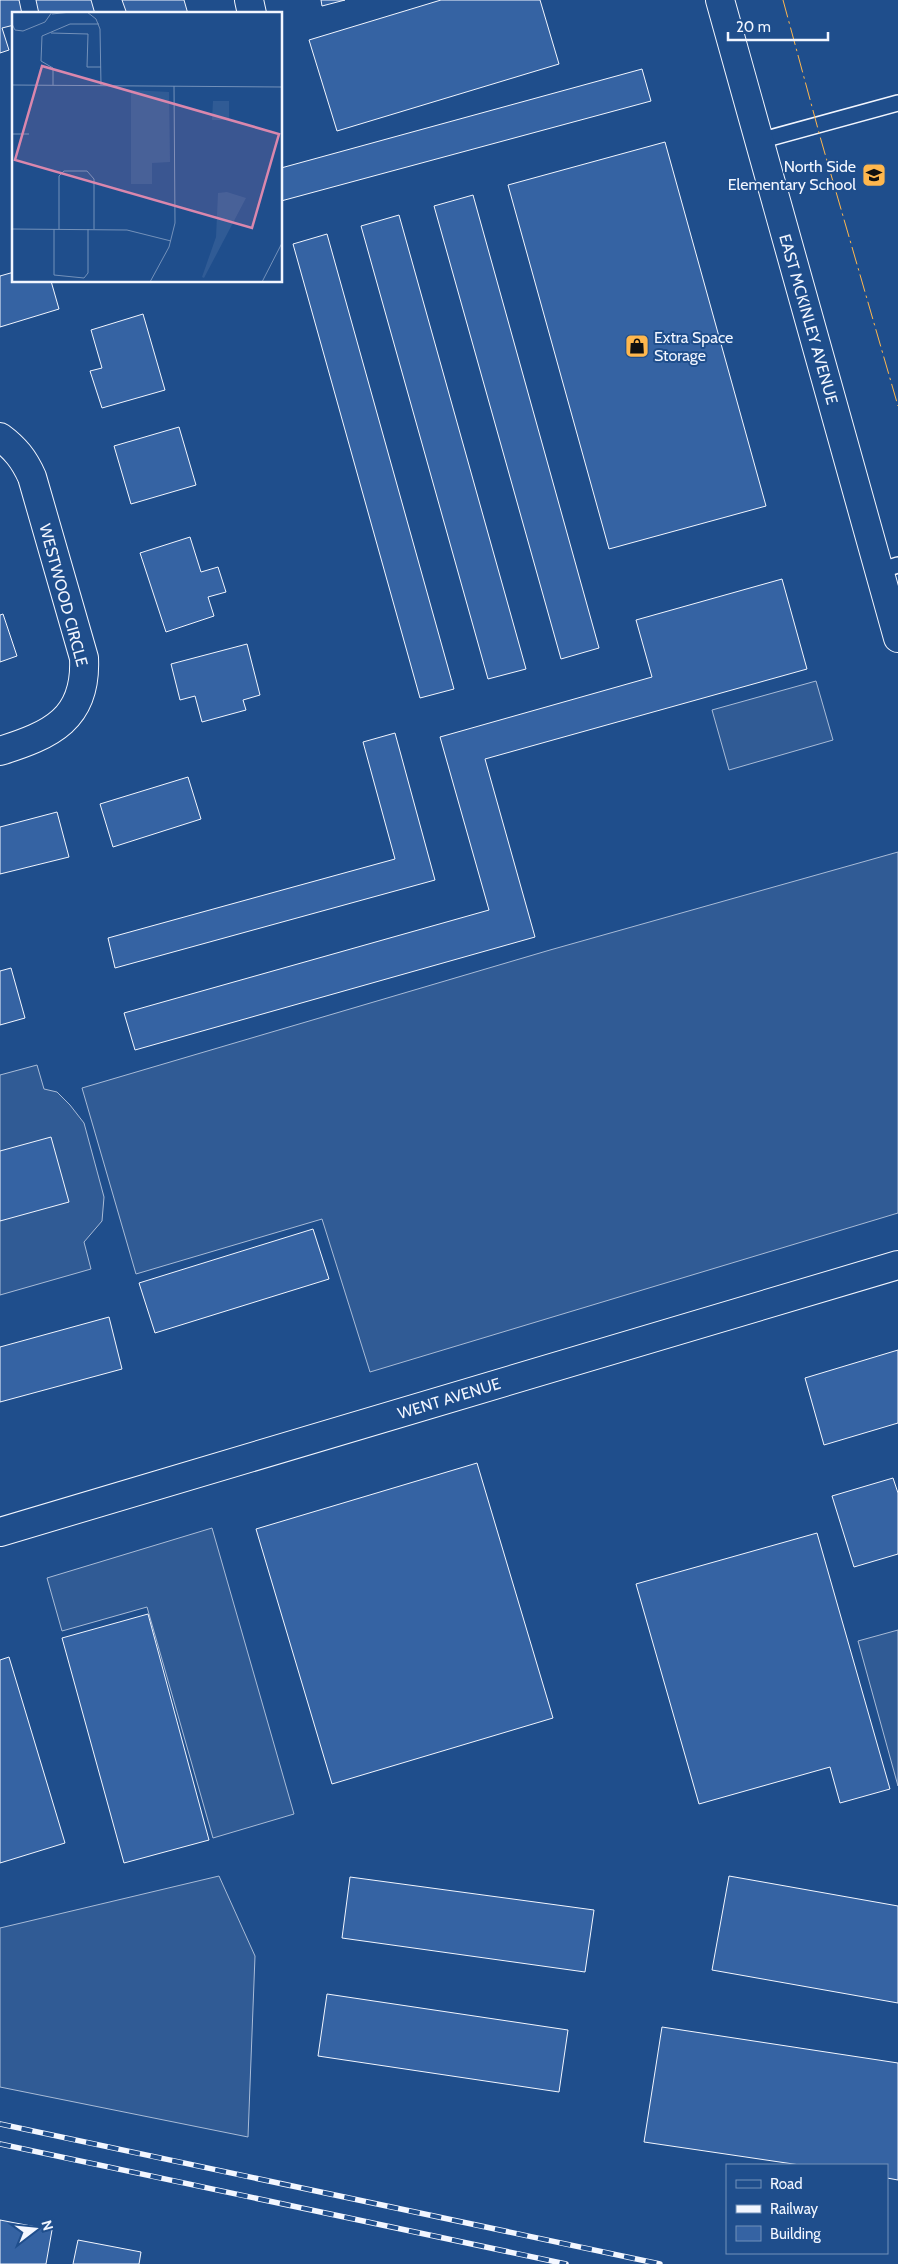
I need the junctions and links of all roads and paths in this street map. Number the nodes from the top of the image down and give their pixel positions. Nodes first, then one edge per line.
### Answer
1 (720, 0) edge
2 (898, 103) edge
3 (760, 141) junction
4 (0, 437) edge
5 (889, 568) edge
6 (898, 638) edge
7 (0, 750) edge
8 (898, 1265) edge
9 (0, 1532) edge

1 - 3 street, EAST MCKINLEY AVENUE
2 - 3 lane
3 - 5 street, EAST MCKINLEY AVENUE
4 - 7 street, WESTWOOD CIRCLE
5 - 6 street, EAST MCKINLEY AVENUE
8 - 9 street, WENT AVENUE

